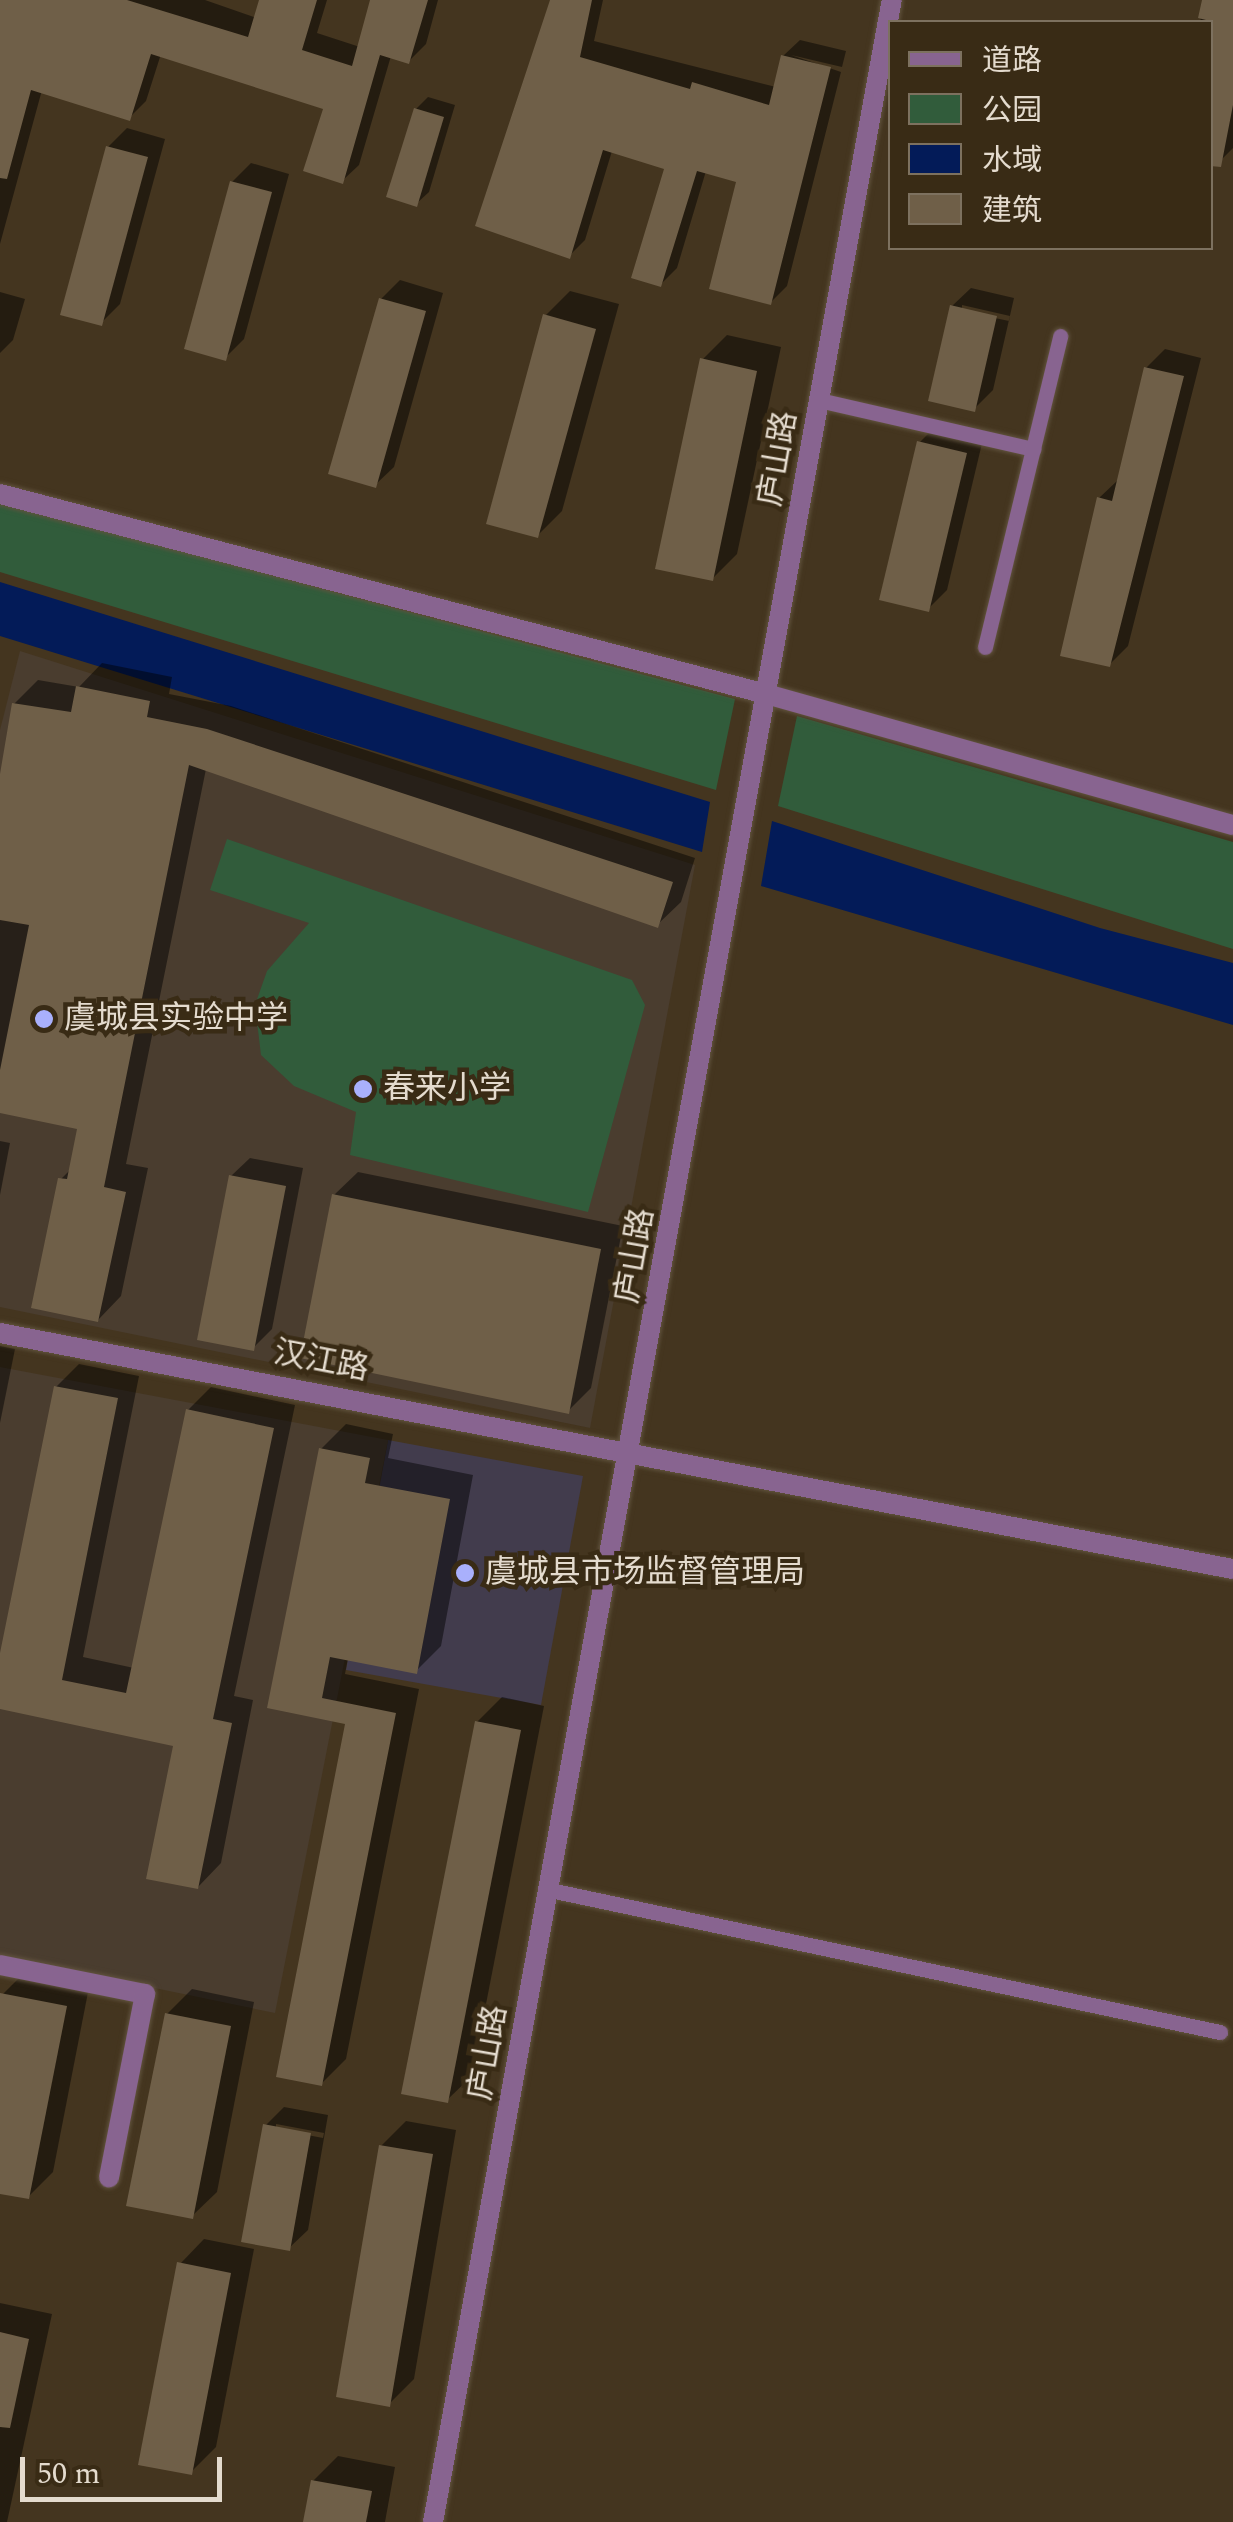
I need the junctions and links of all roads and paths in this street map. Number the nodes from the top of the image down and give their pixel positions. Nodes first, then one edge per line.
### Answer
1 (888, 22) edge
2 (1060, 336) dead end
3 (819, 400) junction
4 (1033, 449) junction
5 (0, 494) edge
6 (986, 647) dead end
7 (770, 695) junction
8 (1233, 825) edge
9 (0, 1332) edge
10 (631, 1451) junction
11 (1233, 1569) edge
12 (550, 1890) junction
13 (0, 1965) edge
14 (1220, 2032) dead end
15 (109, 2177) dead end
16 (433, 2522) edge

1 - 3 street, 庐山路
2 - 4 lane
3 - 4 lane
3 - 7 street, 庐山路
4 - 6 lane
5 - 7 street
7 - 8 street
7 - 10 street, 庐山路
9 - 10 street, 汉江路
10 - 11 street, 汉江路
10 - 12 street, 庐山路
12 - 14 lane
12 - 16 street, 庐山路
13 - 15 street

